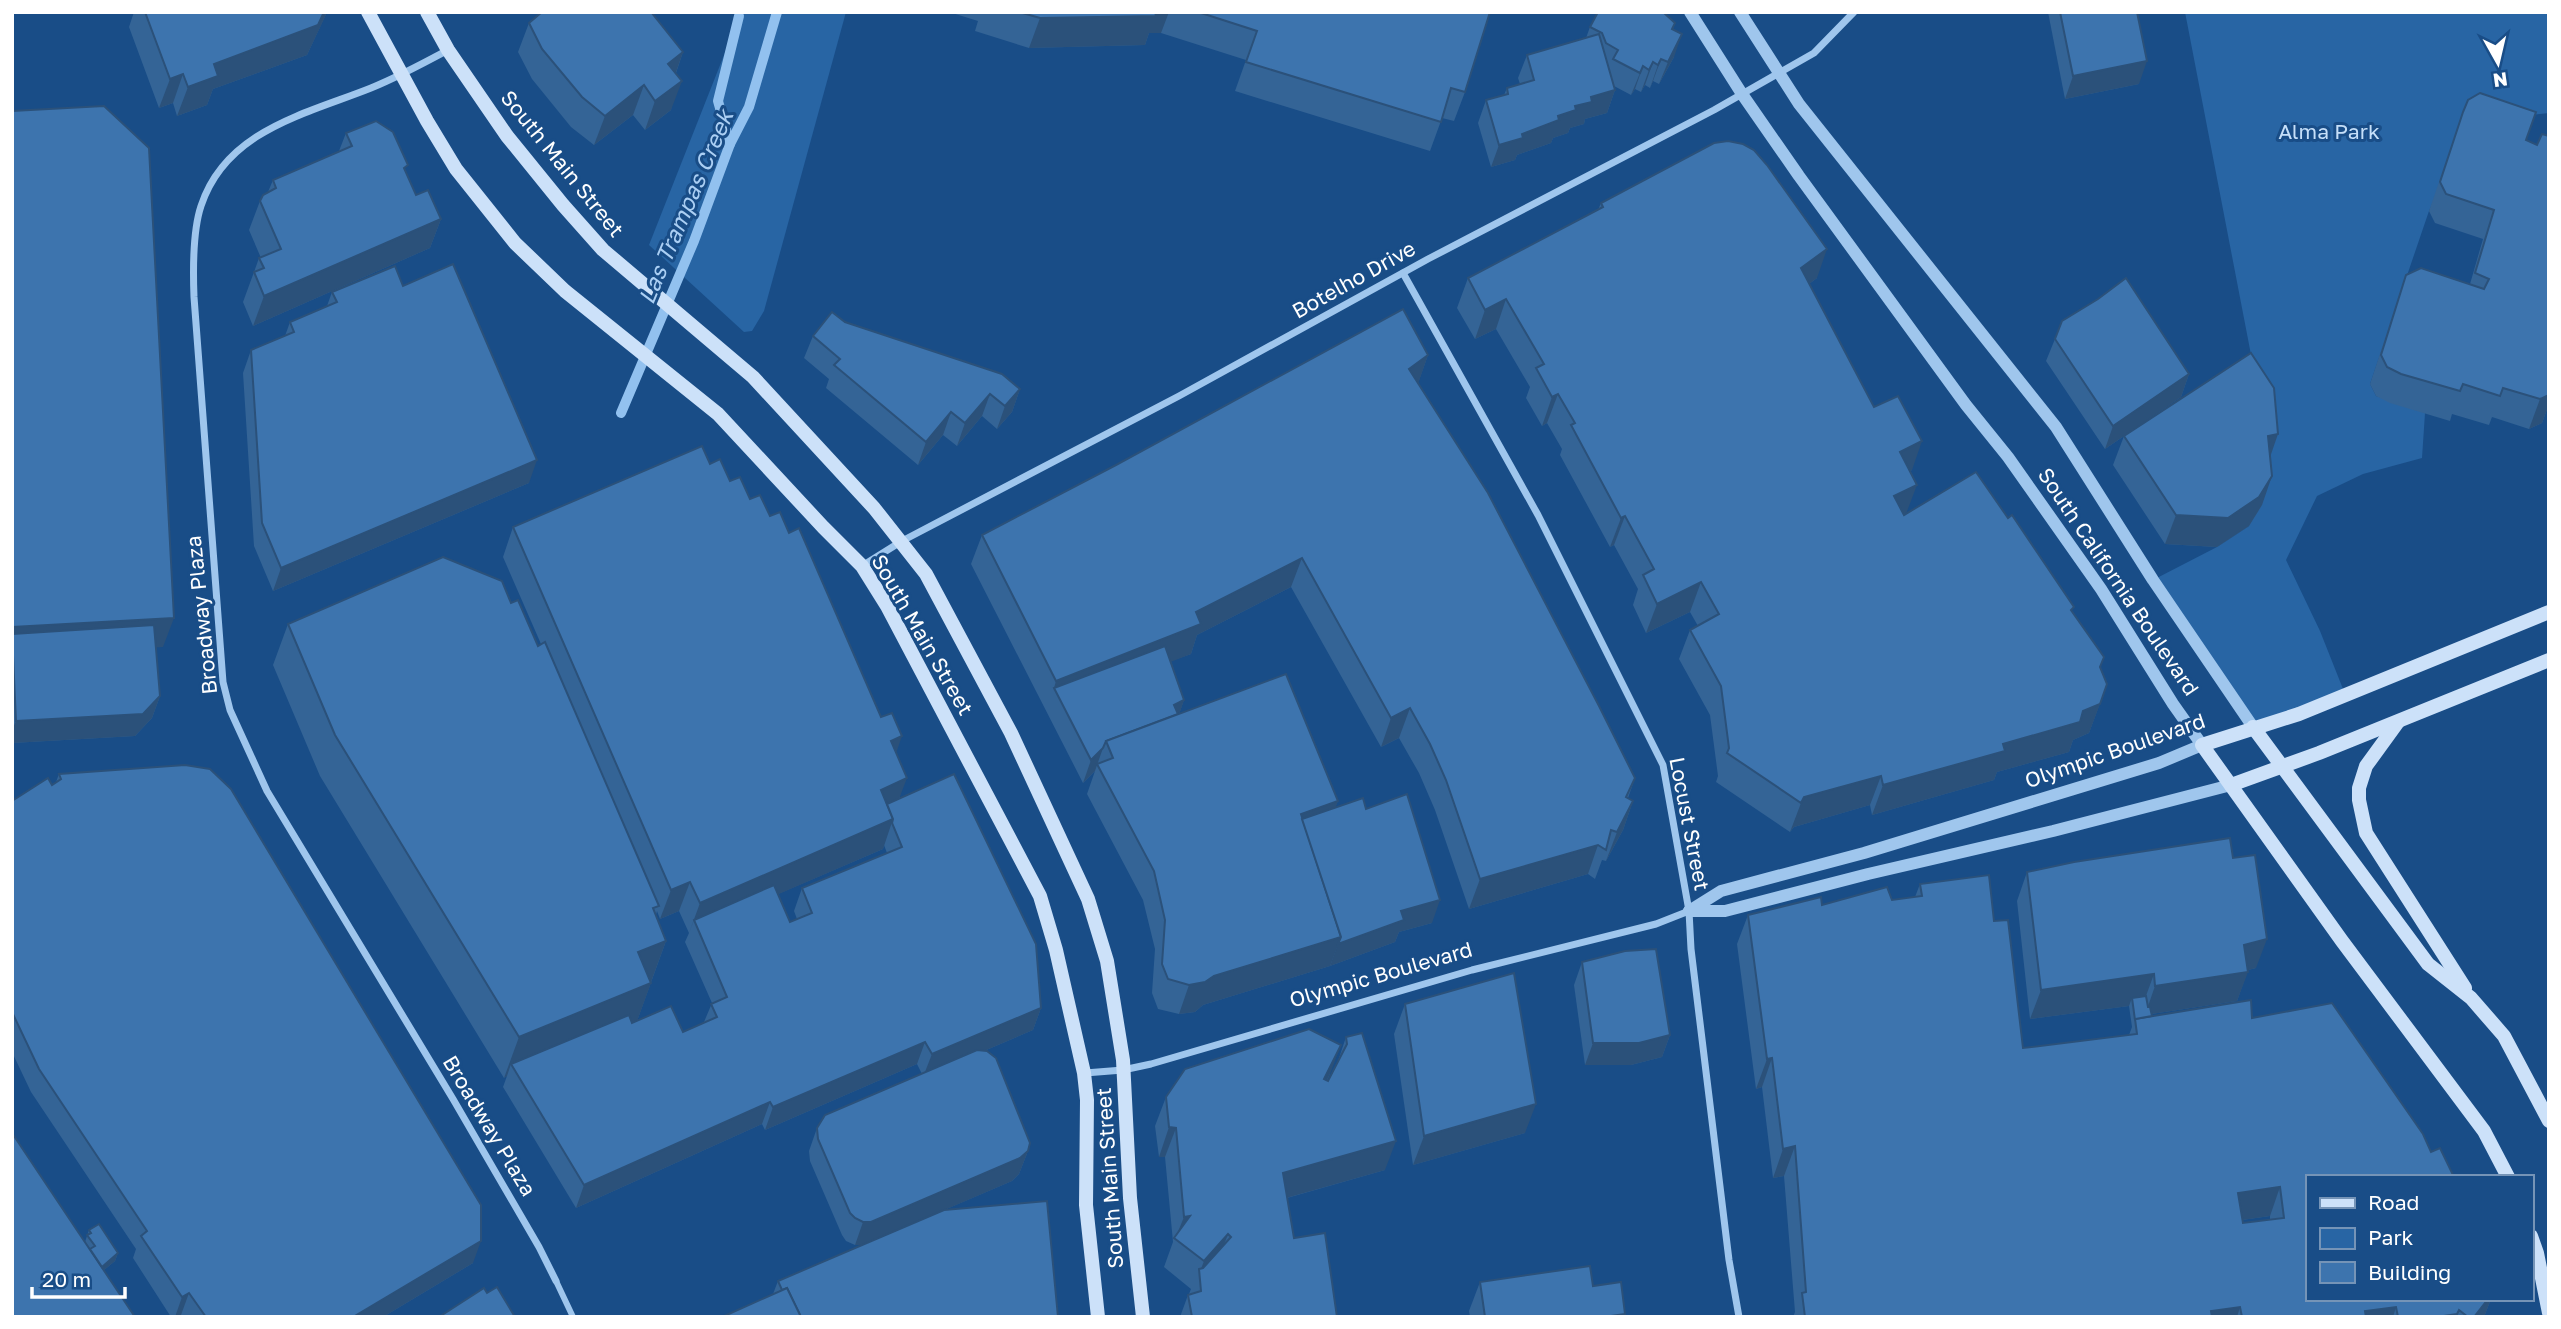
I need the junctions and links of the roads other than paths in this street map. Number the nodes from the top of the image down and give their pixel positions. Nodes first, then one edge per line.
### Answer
1 (368, 12) edge
2 (427, 12) edge
3 (1690, 12) edge
4 (1740, 12) edge
5 (1854, 12) edge
6 (448, 50) junction
7 (1779, 74) junction
8 (402, 75) junction
9 (1742, 94) junction
10 (1403, 272) junction
11 (902, 541) junction
12 (862, 566) junction
13 (2549, 612) edge
14 (2549, 660) edge
15 (2398, 722) junction
16 (2253, 727) junction
17 (2202, 745) junction
18 (2281, 766) junction
19 (2231, 785) junction
20 (1689, 911) junction
21 (2472, 998) junction
22 (1123, 1070) junction
23 (1084, 1073) junction
24 (2549, 1121) edge
25 (2507, 1175) edge
26 (2533, 1242) edge
27 (556, 1281) joint
28 (2549, 1314) edge
29 (573, 1317) edge
30 (1098, 1317) edge
31 (1143, 1317) edge
32 (1739, 1317) edge

1 - 8 main road, South Main Street
2 - 6 main road, South Main Street
3 - 9 street, South California Boulevard
4 - 7 street, South California Boulevard
5 - 7 street, Botelho Drive
6 - 8 street, Broadway Plaza
6 - 11 main road, South Main Street
7 - 9 street, Botelho Drive
7 - 16 street, South California Boulevard
8 - 12 main road, South Main Street
8 - 27 street, Broadway Plaza
9 - 10 street, Botelho Drive
9 - 17 street, South California Boulevard
10 - 11 street, Botelho Drive
10 - 20 street, Locust Street
11 - 12 street, Botelho Drive
11 - 22 main road, South Main Street
12 - 23 main road, South Main Street
13 - 16 main road, Olympic Boulevard
14 - 15 main road, Olympic Boulevard
15 - 18 main road, Olympic Boulevard
15 - 21 main road
16 - 17 main road, Olympic Boulevard
16 - 18 main road, South California Boulevard
17 - 19 main road, South California Boulevard
17 - 20 street, Olympic Boulevard
18 - 19 main road, Olympic Boulevard
18 - 21 main road, South California Boulevard
19 - 20 street, Olympic Boulevard
19 - 25 main road, South California Boulevard
20 - 22 street, Olympic Boulevard
20 - 32 street, Locust Street
21 - 24 main road, South California Boulevard
22 - 23 street, Olympic Boulevard
22 - 31 main road, South Main Street
23 - 30 main road, South Main Street
26 - 28 main road
27 - 29 street, Broadway Plaza

